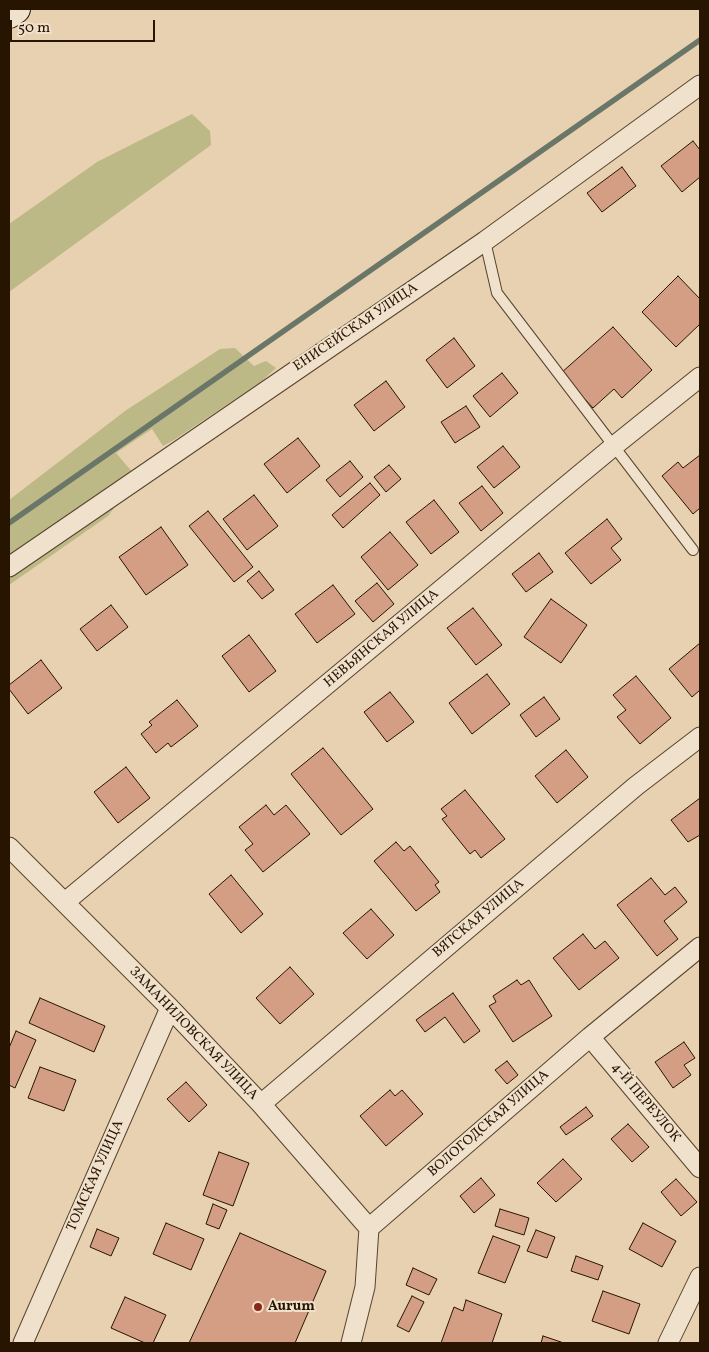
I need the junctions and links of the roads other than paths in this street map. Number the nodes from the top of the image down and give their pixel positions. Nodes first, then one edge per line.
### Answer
1 (16, 9) edge
2 (9, 14) edge
3 (700, 85) edge
4 (485, 241) junction
5 (700, 377) edge
6 (614, 446) junction
7 (693, 550) dead end
8 (9, 567) edge
9 (700, 737) edge
10 (9, 847) edge
11 (65, 902) junction
12 (700, 947) edge
13 (170, 1008) junction
14 (590, 1037) junction
15 (261, 1104) junction
16 (700, 1168) edge
17 (369, 1228) junction
18 (700, 1276) edge
19 (23, 1343) edge
20 (351, 1343) edge
21 (668, 1343) edge

1 - 2 street
3 - 4 street, ЕНИСЕЙСКАЯ УЛИЦА
4 - 6 lane
4 - 8 street, ЕНИСЕЙСКАЯ УЛИЦА
5 - 6 street, НЕВЬЯНСКАЯ УЛИЦА
6 - 7 lane
6 - 11 street, НЕВЬЯНСКАЯ УЛИЦА
9 - 15 street, ВЯТСКАЯ УЛИЦА
10 - 11 street, ЗАМАНИЛОВСКАЯ УЛИЦА
11 - 13 street, ЗАМАНИЛОВСКАЯ УЛИЦА
12 - 14 street, ВОЛОГОДСКАЯ УЛИЦА
13 - 15 street, ЗАМАНИЛОВСКАЯ УЛИЦА
13 - 19 street, ТОМСКАЯ УЛИЦА
14 - 16 street, 4-Й ПЕРЕУЛОК
14 - 17 street, ВОЛОГОДСКАЯ УЛИЦА
15 - 17 street, ЗАМАНИЛОВСКАЯ УЛИЦА
17 - 20 street
18 - 21 street

